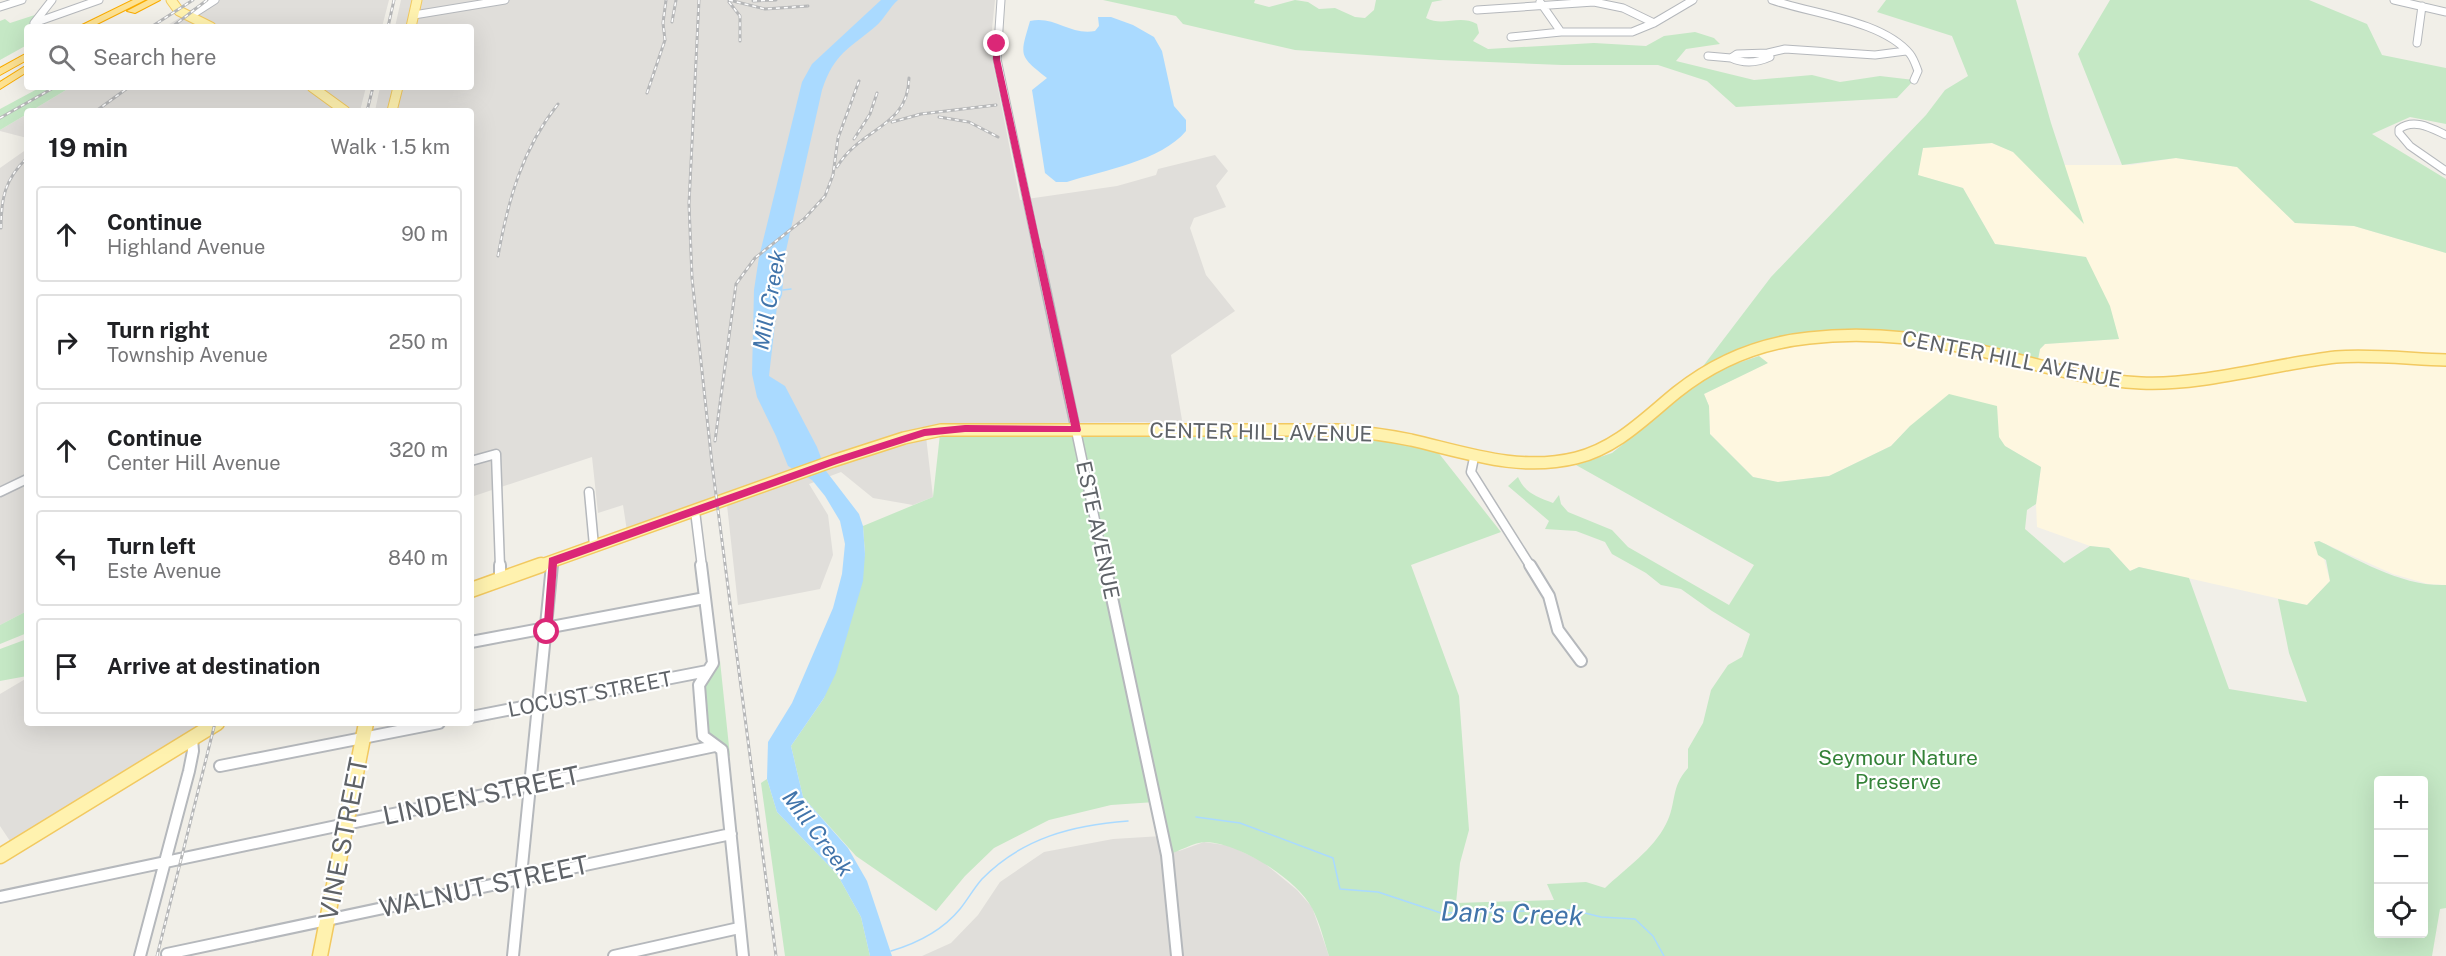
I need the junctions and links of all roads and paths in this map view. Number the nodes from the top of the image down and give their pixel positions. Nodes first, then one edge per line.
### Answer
1 (22, 0) edge
2 (52, 0) edge
3 (99, 0) edge
4 (140, 0) edge
5 (154, 0) edge
6 (171, 0) edge
7 (215, 0) edge
8 (417, 0) edge
9 (505, 0) edge
10 (1001, 0) edge
11 (1693, 0) edge
12 (1772, 0) edge
13 (2394, 0) edge
14 (1540, 3) edge
15 (2422, 6) junction
16 (0, 7) edge
17 (1477, 10) dead end
18 (2446, 12) edge
19 (414, 15) junction
20 (190, 16) junction
21 (1654, 23) junction
22 (89, 24) edge
23 (105, 24) edge
24 (205, 24) edge
25 (412, 24) edge
26 (1561, 32) junction
27 (1511, 37) dead end
28 (2416, 43) dead end
29 (1906, 51) junction
30 (1708, 56) dead end
31 (24, 58) edge
32 (24, 68) edge
33 (24, 68) edge
34 (0, 72) edge
35 (1914, 80) dead end
36 (0, 81) edge
37 (0, 86) edge
38 (316, 90) edge
39 (397, 90) edge
40 (341, 108) edge
41 (393, 108) edge
42 (2446, 135) edge
43 (2446, 171) edge
44 (2446, 360) edge
45 (1077, 430) junction
46 (1474, 458) junction
47 (474, 460) edge
48 (24, 480) edge
49 (0, 492) edge
50 (589, 492) dead end
51 (695, 511) junction
52 (594, 546) junction
53 (552, 561) junction
54 (500, 580) junction
55 (474, 589) edge
56 (705, 598) junction
57 (548, 628) junction
58 (474, 641) edge
59 (1581, 661) dead end
60 (708, 670) junction
61 (539, 704) junction
62 (474, 716) edge
63 (212, 726) edge
64 (407, 726) edge
65 (365, 730) edge
66 (192, 739) junction
67 (715, 746) junction
68 (220, 766) dead end
69 (531, 785) junction
70 (346, 824) junction
71 (731, 834) junction
72 (1, 853) edge
73 (165, 862) junction
74 (522, 878) junction
75 (0, 897) edge
76 (327, 920) junction
77 (739, 928) junction
78 (167, 954) dead end
79 (140, 956) edge
80 (320, 956) edge
81 (513, 956) edge
82 (614, 956) edge
83 (742, 956) edge
84 (1177, 956) edge

1 - 16 street
2 - 3 street
4 - 22 highway
5 - 23 highway
6 - 20 main road
7 - 20 street
8 - 19 main road
9 - 19 street
10 - 45 street, ESTE AVENUE
11 - 21 street
12 - 29 street
13 - 15 street
14 - 17 street
14 - 21 street
14 - 26 street
15 - 18 street
15 - 28 street
19 - 25 main road
20 - 24 main road
21 - 26 street
26 - 27 street
29 - 30 street
29 - 35 street
31 - 34 highway
32 - 36 highway
33 - 37 highway
38 - 40 main road
39 - 41 main road
42 - 43 street
44 - 46 main road, CENTER HILL AVENUE
45 - 46 main road, CENTER HILL AVENUE
45 - 51 main road, CENTER HILL AVENUE
45 - 84 street, ESTE AVENUE
46 - 59 street
47 - 54 street
48 - 49 street
50 - 52 street
51 - 52 main road, CENTER HILL AVENUE
51 - 56 street
52 - 53 main road, CENTER HILL AVENUE
53 - 54 main road, CENTER HILL AVENUE
53 - 57 street
54 - 55 main road, CENTER HILL AVENUE
56 - 57 street
56 - 60 street
57 - 58 street
57 - 61 street
60 - 61 street, LOCUST STREET
60 - 67 street
61 - 62 street, LOCUST STREET
61 - 69 street
63 - 66 main road
64 - 65 street
65 - 68 street
65 - 70 main road, VINE STREET
66 - 72 main road
66 - 73 street
67 - 69 street, LINDEN STREET
67 - 71 street
69 - 70 street, LINDEN STREET
69 - 74 street
70 - 73 street, LINDEN STREET
70 - 76 main road, VINE STREET
71 - 74 street, WALNUT STREET
71 - 77 street
73 - 75 street, LINDEN STREET
73 - 79 street
74 - 76 street, WALNUT STREET
74 - 81 street
76 - 78 street, WALNUT STREET
76 - 80 main road, VINE STREET
77 - 82 street
77 - 83 street

